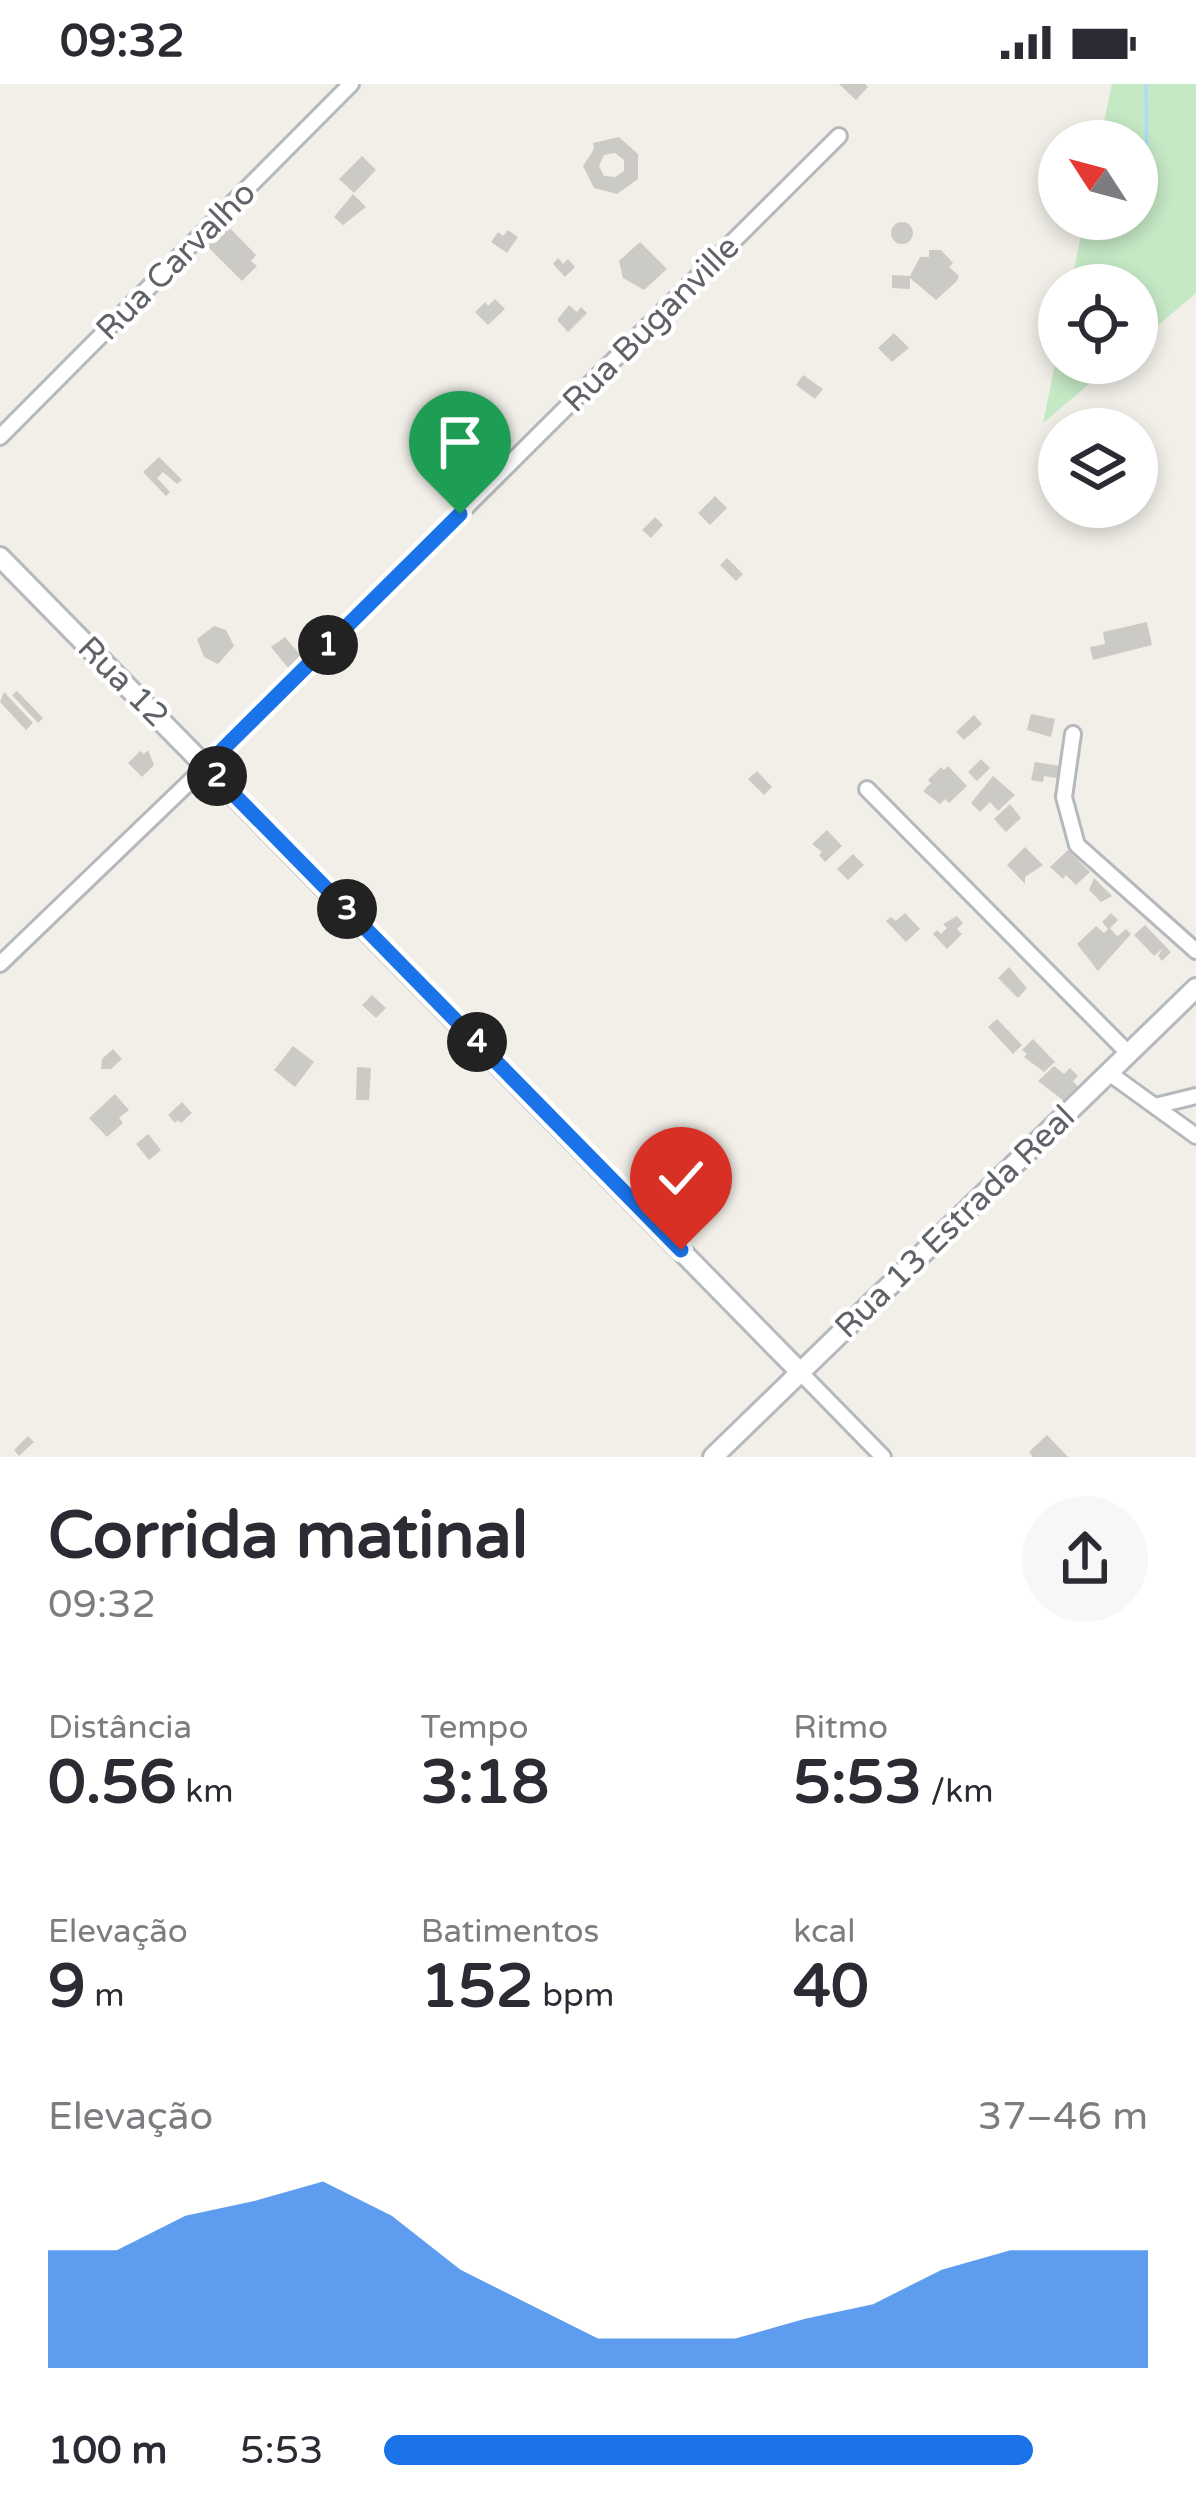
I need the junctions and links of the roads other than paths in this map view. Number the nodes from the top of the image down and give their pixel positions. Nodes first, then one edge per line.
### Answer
1 (351, 84) edge
2 (839, 136) dead end
3 (0, 437) edge
4 (0, 557) edge
5 (1073, 734) dead end
6 (206, 766) junction
7 (867, 789) dead end
8 (1196, 951) edge
9 (0, 964) edge
10 (1196, 988) edge
11 (1129, 1054) junction
12 (1109, 1073) junction
13 (1196, 1096) edge
14 (1155, 1106) junction
15 (1196, 1136) edge
16 (800, 1372) junction
17 (713, 1457) edge
18 (883, 1457) edge

1 - 3 street, Rua Carvalho
2 - 6 street, Rua Buganville
4 - 6 street, Rua 12
5 - 8 street
6 - 9 street, Rua Buganville
6 - 16 street, Rua 12
7 - 11 street
10 - 11 street, Rua 13 Estrada Real
11 - 12 street, Rua 13 Estrada Real
12 - 14 street
12 - 16 street, Rua 13 Estrada Real
13 - 14 street
14 - 15 street
16 - 17 street, Rua 13 Estrada Real
16 - 18 street

